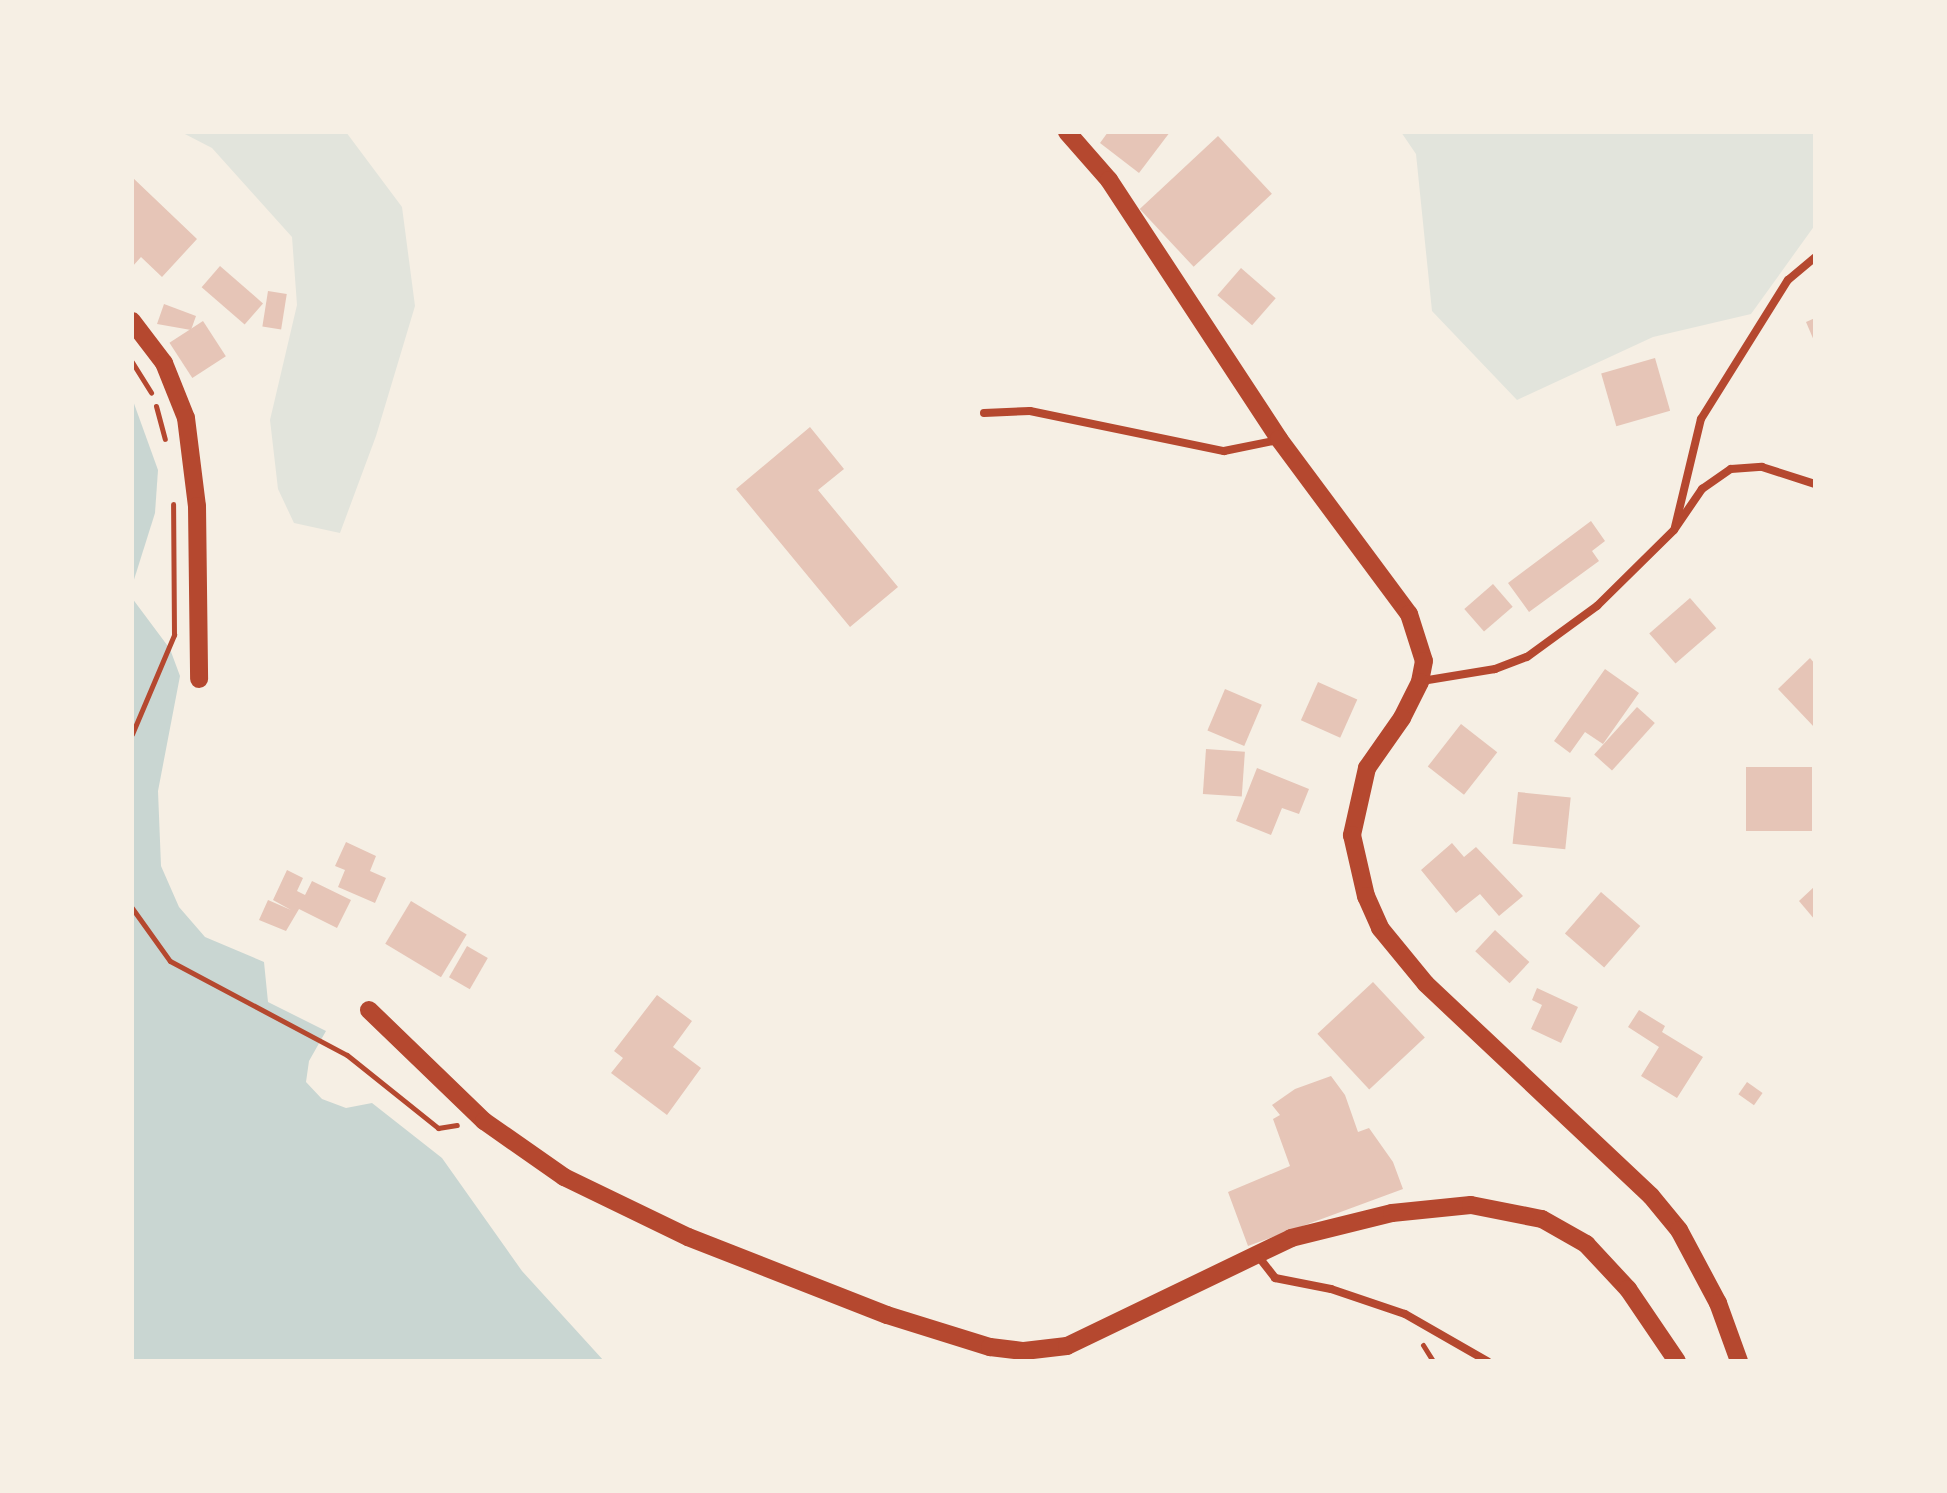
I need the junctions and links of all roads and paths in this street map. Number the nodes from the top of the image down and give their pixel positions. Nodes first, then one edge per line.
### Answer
1 (1067, 132) edge
2 (1815, 257) edge
3 (132, 321) edge
4 (132, 362) edge
5 (984, 413) dead end
6 (1279, 439) junction
7 (166, 441) dead end
8 (1815, 484) edge
9 (173, 500) dead end
10 (1674, 530) junction
11 (199, 679) dead end
12 (1420, 682) junction
13 (132, 734) edge
14 (132, 908) edge
15 (369, 1010) dead end
16 (484, 1121) junction
17 (1256, 1253) junction
18 (1487, 1361) edge
19 (1677, 1361) edge
20 (1739, 1361) edge

1 - 6 main road
2 - 10 street
3 - 11 main road
4 - 7 path
5 - 6 street
6 - 12 main road
8 - 10 street
9 - 13 path
10 - 12 street
12 - 20 main road
14 - 16 path
15 - 16 main road
16 - 17 main road
17 - 18 street
17 - 19 main road

